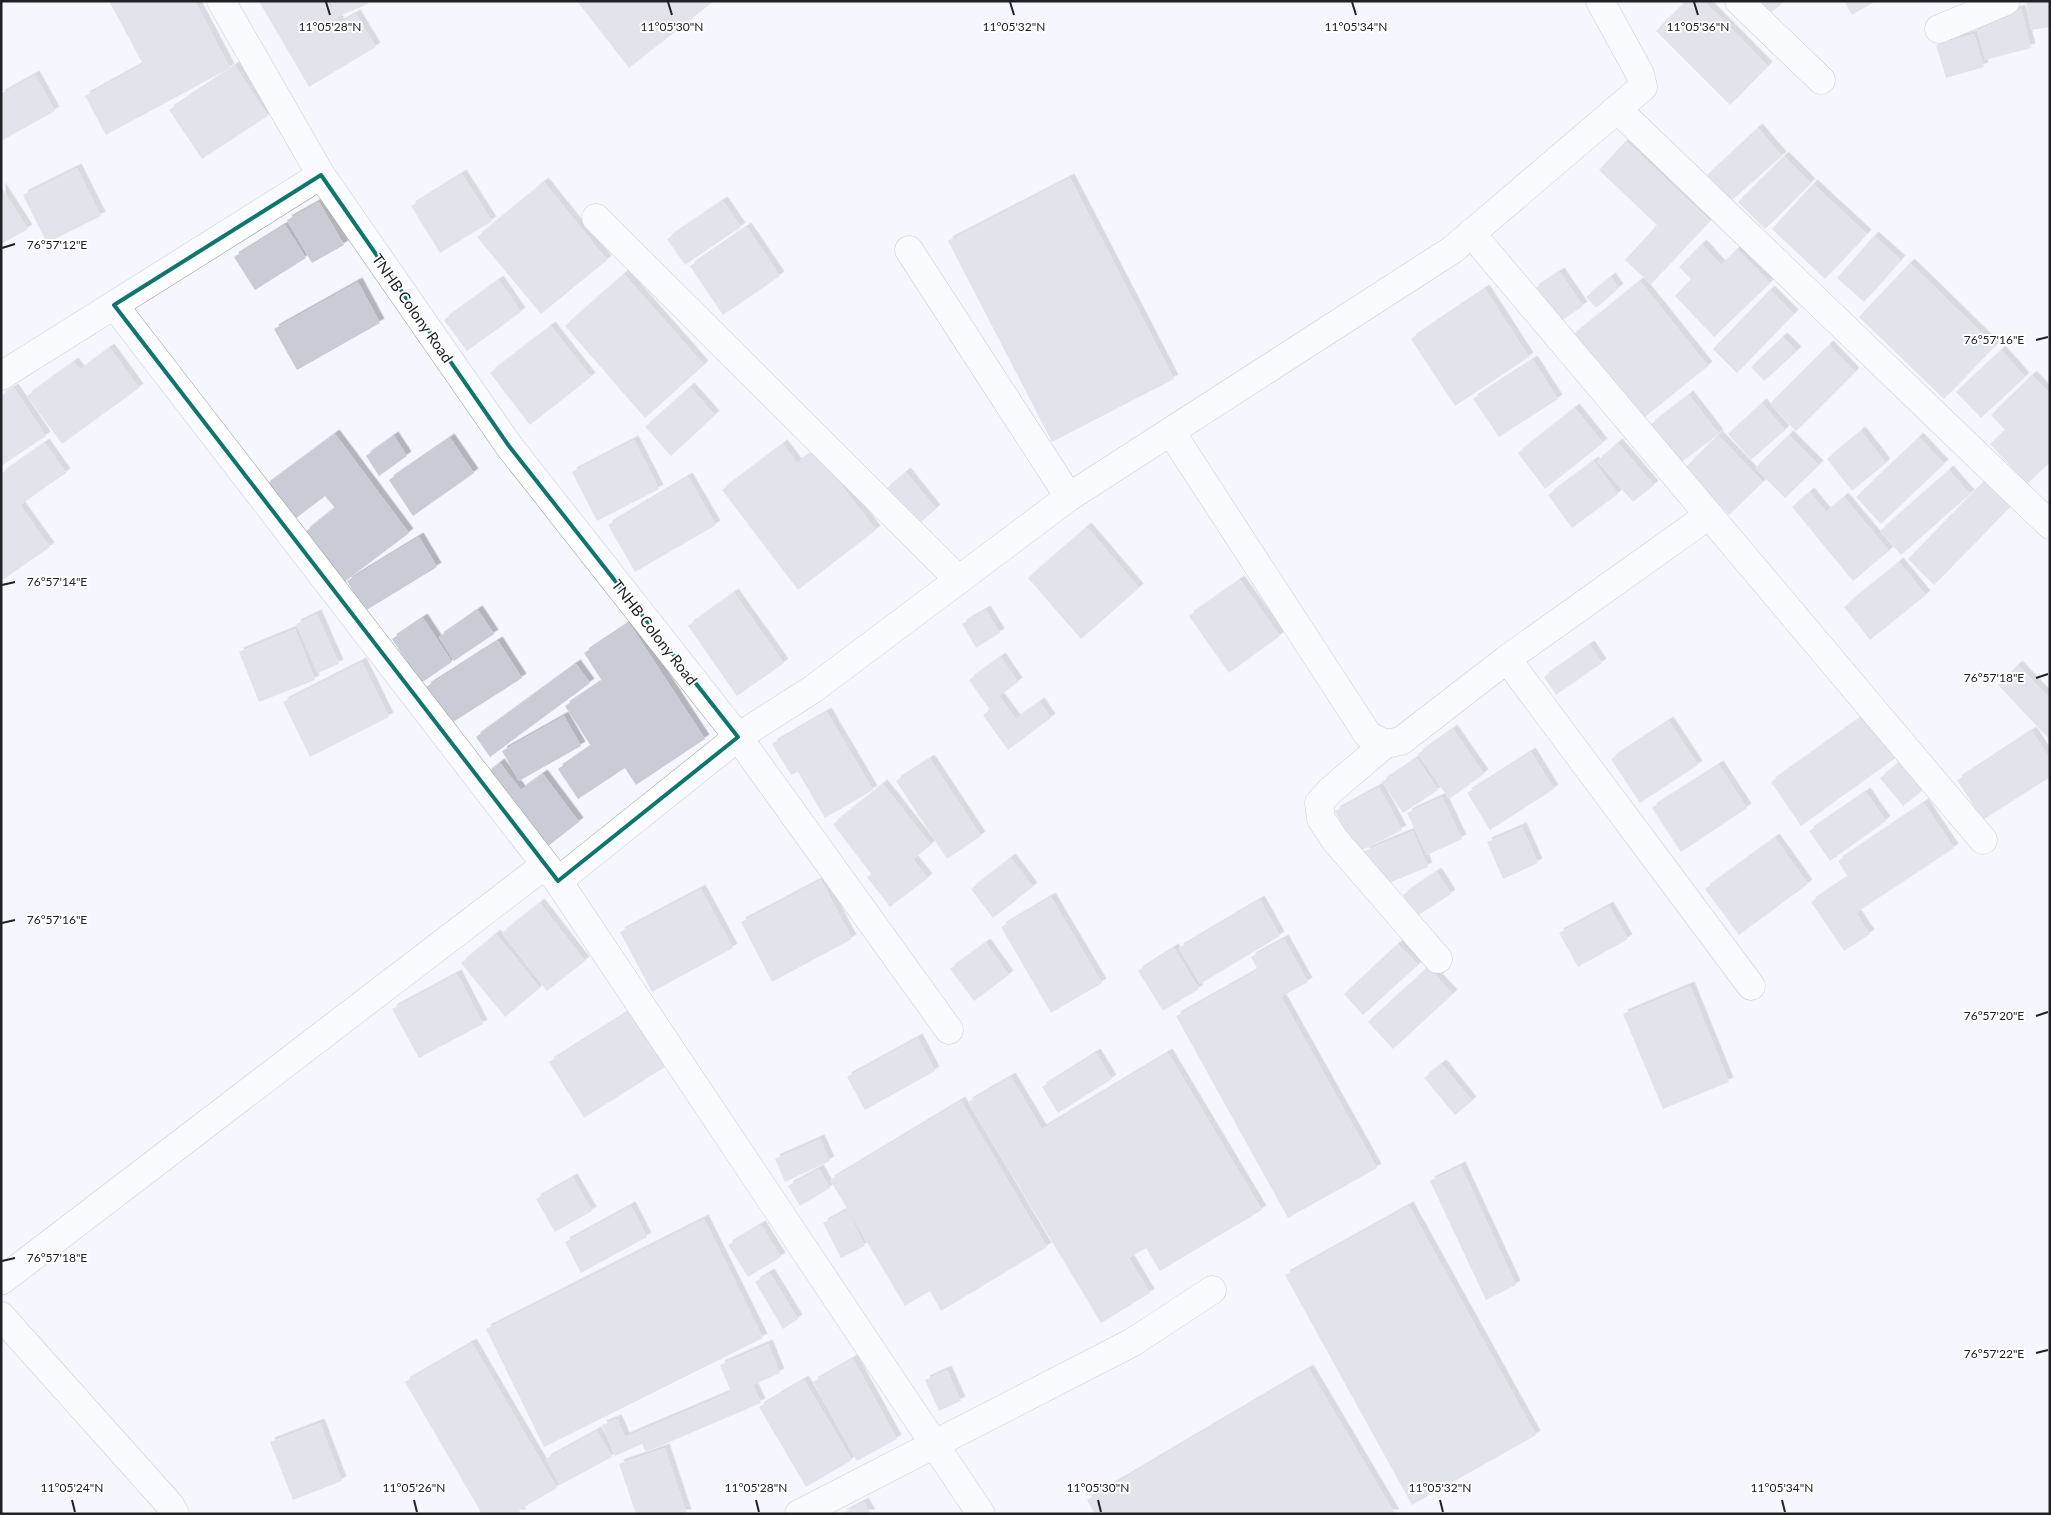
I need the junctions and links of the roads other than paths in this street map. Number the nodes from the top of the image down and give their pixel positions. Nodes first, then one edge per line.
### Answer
1 (221, 1) edge
2 (1600, 1) edge
3 (1739, 1) edge
4 (2006, 1) edge
5 (1939, 29) dead end
6 (1821, 80) dead end
7 (1617, 109) junction
8 (321, 175) junction
9 (596, 218) dead end
10 (1471, 232) junction
11 (909, 250) dead end
12 (114, 305) junction
13 (1, 376) edge
14 (1171, 432) junction
15 (1069, 498) junction
16 (1709, 514) junction
17 (2050, 524) edge
18 (959, 580) junction
19 (1507, 659) junction
20 (738, 737) junction
21 (1385, 744) junction
22 (1983, 840) dead end
23 (551, 873) junction
24 (1438, 959) dead end
25 (1751, 986) dead end
26 (949, 1030) dead end
27 (1, 1281) edge
28 (1212, 1290) dead end
29 (1, 1316) edge
30 (935, 1445) junction
31 (175, 1514) edge
32 (799, 1514) edge
33 (981, 1514) edge

1 - 8 street, TNHB Colony Road
2 - 7 street
3 - 6 street
4 - 5 street
7 - 10 street
7 - 17 street
8 - 12 street
8 - 20 street, TNHB Colony Road
9 - 18 street
10 - 14 street
10 - 16 street
11 - 15 street
12 - 13 street
12 - 23 street
14 - 15 street
14 - 21 street
15 - 18 street
16 - 19 street
16 - 22 street
18 - 20 street
19 - 21 street
19 - 25 street
20 - 23 street
20 - 26 street, TNHB Colony Road
21 - 24 street
23 - 27 street
23 - 30 street
28 - 30 street
29 - 31 street
30 - 32 street
30 - 33 street

